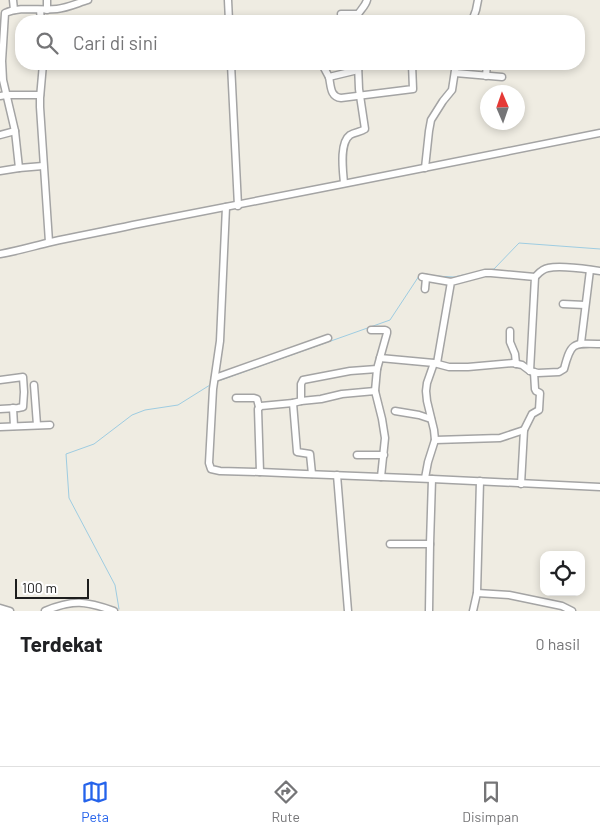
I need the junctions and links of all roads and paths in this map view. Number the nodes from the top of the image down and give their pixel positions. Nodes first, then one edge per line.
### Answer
1 (13, 0) edge
2 (47, 0) edge
3 (88, 0) edge
4 (228, 0) edge
5 (367, 0) edge
6 (478, 0) edge
7 (14, 10) junction
8 (44, 10) junction
9 (341, 14) dead end
10 (357, 14) joint
11 (43, 15) edge
12 (229, 15) edge
13 (474, 15) edge
14 (1, 61) edge
15 (42, 70) edge
16 (231, 70) edge
17 (326, 70) edge
18 (348, 70) edge
19 (358, 70) edge
20 (412, 70) edge
21 (487, 70) edge
22 (455, 72) joint
23 (329, 76) junction
24 (486, 76) junction
25 (502, 77) dead end
26 (40, 95) junction
27 (360, 95) junction
28 (3, 96) edge
29 (15, 131) junction
30 (600, 133) edge
31 (0, 135) edge
32 (44, 166) junction
33 (19, 168) junction
34 (425, 168) junction
35 (0, 171) edge
36 (344, 183) junction
37 (238, 206) junction
38 (226, 207) junction
39 (49, 242) junction
40 (0, 254) edge
41 (590, 270) junction
42 (600, 271) edge
43 (535, 277) junction
44 (451, 282) junction
45 (424, 289) dead end
46 (564, 304) dead end
47 (585, 305) junction
48 (371, 330) dead end
49 (510, 331) dead end
50 (328, 338) dead end
51 (581, 343) junction
52 (600, 344) edge
53 (380, 358) junction
54 (435, 363) junction
55 (516, 364) junction
56 (377, 369) junction
57 (532, 371) junction
58 (215, 378) junction
59 (0, 380) edge
60 (34, 385) dead end
61 (375, 391) junction
62 (236, 398) dead end
63 (301, 401) junction
64 (293, 403) junction
65 (259, 407) junction
66 (13, 408) junction
67 (0, 409) edge
68 (395, 411) dead end
69 (431, 419) junction
70 (37, 425) junction
71 (50, 425) dead end
72 (14, 426) junction
73 (0, 427) edge
74 (524, 430) junction
75 (435, 440) junction
76 (384, 454) junction
77 (357, 455) dead end
78 (260, 472) junction
79 (312, 474) junction
80 (337, 475) junction
81 (381, 477) junction
82 (429, 478) junction
83 (480, 481) junction
84 (522, 484) junction
85 (600, 487) edge
86 (390, 544) dead end
87 (430, 544) junction
88 (477, 592) junction
89 (0, 608) edge
90 (10, 611) edge
91 (45, 611) edge
92 (114, 611) edge
93 (348, 611) edge
94 (429, 611) edge
95 (473, 611) edge
96 (572, 611) edge

1 - 7 street
2 - 8 street
3 - 8 street
4 - 12 street
5 - 10 street
6 - 13 street
7 - 8 street
7 - 14 street
8 - 11 street
9 - 10 street
14 - 28 street
15 - 26 street
16 - 37 street
17 - 23 street
18 - 23 street
19 - 27 street
20 - 27 street
21 - 24 street
22 - 24 street
22 - 34 street
23 - 27 street
24 - 25 street
26 - 28 street
26 - 32 street
27 - 36 street
28 - 29 street
29 - 31 street
29 - 33 street
30 - 34 street
32 - 33 street
32 - 39 street
33 - 35 street
34 - 36 street
36 - 37 street
37 - 38 street
38 - 39 street
38 - 58 street
39 - 40 street
41 - 42 street
41 - 43 street
41 - 47 street
43 - 44 street
43 - 57 street
44 - 45 street
44 - 54 street
46 - 47 street
47 - 51 street
48 - 53 street
49 - 55 street
50 - 58 street
51 - 52 street
51 - 57 street
53 - 54 street
53 - 56 street
54 - 55 street
54 - 69 street
55 - 57 street
56 - 61 street
56 - 63 street
57 - 74 street
58 - 78 street
59 - 66 street
60 - 70 street
61 - 63 street
61 - 76 street
62 - 65 street
63 - 64 street
64 - 65 street
64 - 79 street
65 - 78 street
66 - 67 street
66 - 72 street
68 - 69 street
69 - 75 street
70 - 71 street
70 - 72 street
72 - 73 street
74 - 75 street
74 - 84 street
75 - 82 street
76 - 77 street
76 - 81 street
78 - 79 street
79 - 80 street
80 - 81 street
80 - 93 street
81 - 82 street
82 - 83 street
82 - 87 street
83 - 84 street
83 - 88 street
84 - 85 street
86 - 87 street
87 - 94 street
88 - 95 street
88 - 96 street
89 - 90 street
91 - 92 street

